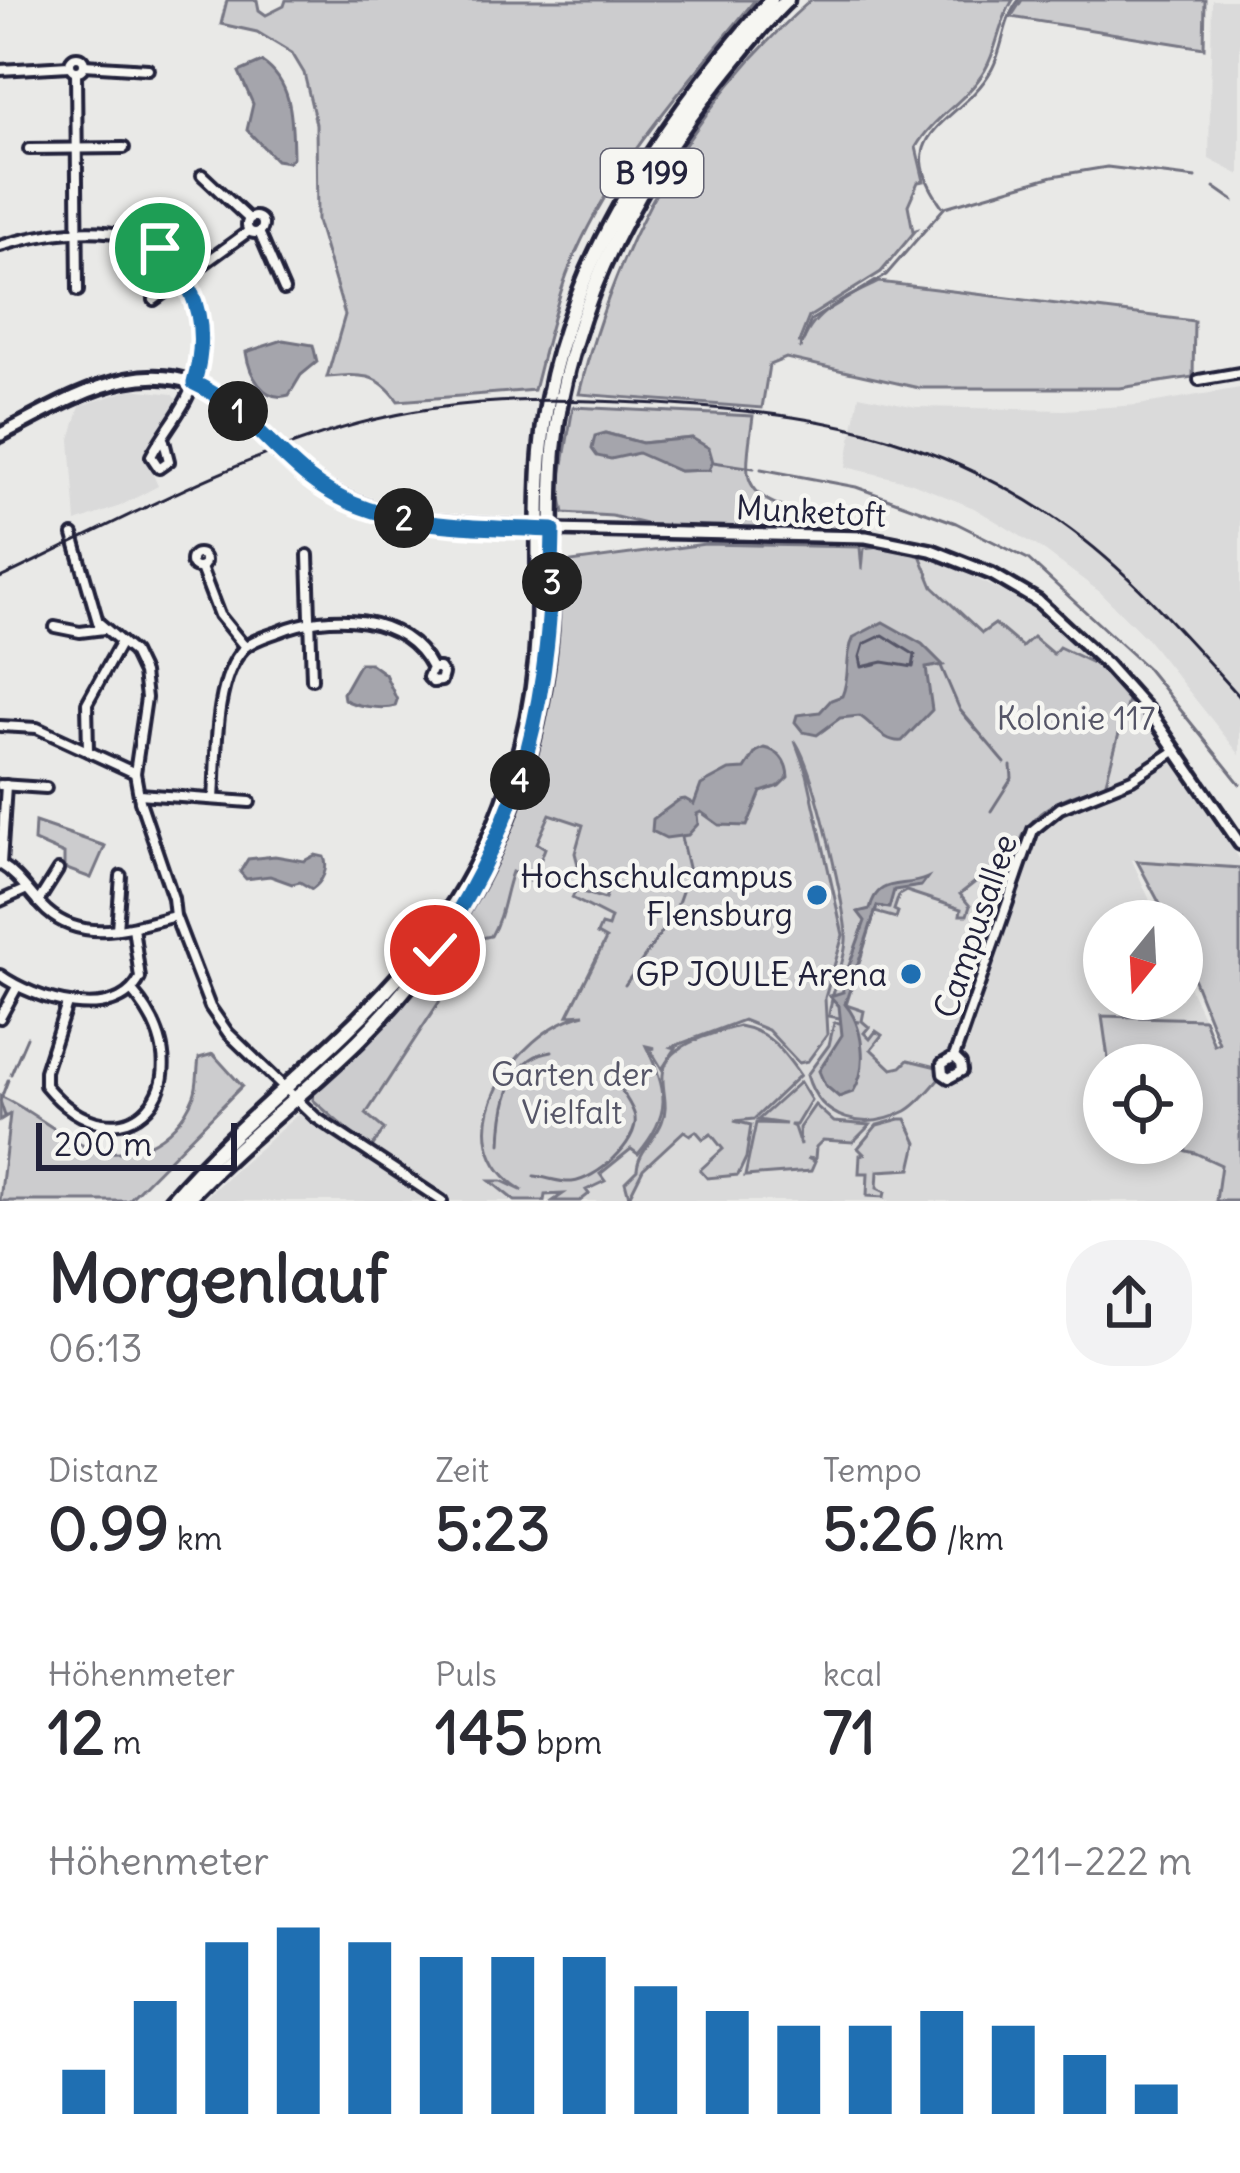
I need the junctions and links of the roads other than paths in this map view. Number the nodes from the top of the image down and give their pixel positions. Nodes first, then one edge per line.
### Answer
1 (771, 0) edge
2 (787, 0) edge
3 (76, 67) junction
4 (148, 69) dead end
5 (0, 70) edge
6 (76, 146) junction
7 (124, 148) dead end
8 (29, 149) dead end
9 (202, 175) dead end
10 (76, 231) junction
11 (254, 231) junction
12 (0, 246) edge
13 (186, 276) junction
14 (284, 290) dead end
15 (78, 291) dead end
16 (154, 300) dead end
17 (1240, 373) edge
18 (1199, 380) dead end
19 (194, 383) junction
20 (0, 435) edge
21 (164, 441) dead end
22 (546, 529) junction
23 (73, 535) dead end
24 (308, 554) dead end
25 (201, 568) dead end
26 (311, 621) junction
27 (55, 627) dead end
28 (104, 629) junction
29 (121, 642) junction
30 (245, 647) junction
31 (432, 668) dead end
32 (313, 679) dead end
33 (0, 726) edge
34 (88, 751) junction
35 (1175, 751) junction
36 (135, 773) junction
37 (3, 785) edge
38 (46, 788) dead end
39 (139, 794) junction
40 (214, 799) junction
41 (250, 802) dead end
42 (1240, 844) edge
43 (0, 864) edge
44 (58, 870) dead end
45 (121, 876) dead end
46 (27, 889) junction
47 (0, 901) edge
48 (38, 902) junction
49 (175, 916) junction
50 (133, 927) junction
51 (116, 929) junction
52 (0, 975) edge
53 (17, 987) junction
54 (132, 991) junction
55 (67, 1004) junction
56 (0, 1018) edge
57 (954, 1057) dead end
58 (289, 1092) junction
59 (171, 1201) edge
60 (185, 1201) edge
61 (442, 1201) edge

1 - 22 main road, B 199
2 - 22 main road, B 199
3 - 4 street
3 - 5 street
3 - 6 street
6 - 7 street
6 - 8 street
6 - 10 street
9 - 11 street
10 - 12 street
10 - 13 street
10 - 15 street
11 - 13 street
11 - 14 street
13 - 16 street
13 - 19 street
17 - 18 street
19 - 20 main road
19 - 21 street
19 - 22 main road
22 - 35 street, Munketoft
22 - 58 main road, B 199
23 - 28 street
24 - 26 street
25 - 30 street
26 - 30 street
26 - 31 street
26 - 32 street
27 - 28 street
28 - 29 street
29 - 34 street
29 - 36 street
30 - 40 street
33 - 34 street
34 - 36 street
35 - 42 street, Munketoft
35 - 57 street, Campusallee
36 - 39 street
37 - 38 street
37 - 43 street
39 - 40 street
39 - 49 street
40 - 41 street
43 - 46 street
44 - 48 street
45 - 51 street
46 - 47 street
46 - 48 street
48 - 51 street
49 - 50 street
49 - 58 street
50 - 51 street
50 - 54 street
52 - 53 street
53 - 55 street
53 - 56 street
54 - 55 street
54 - 55 street
58 - 59 main road, B 199
58 - 60 main road, B 199
58 - 61 street

